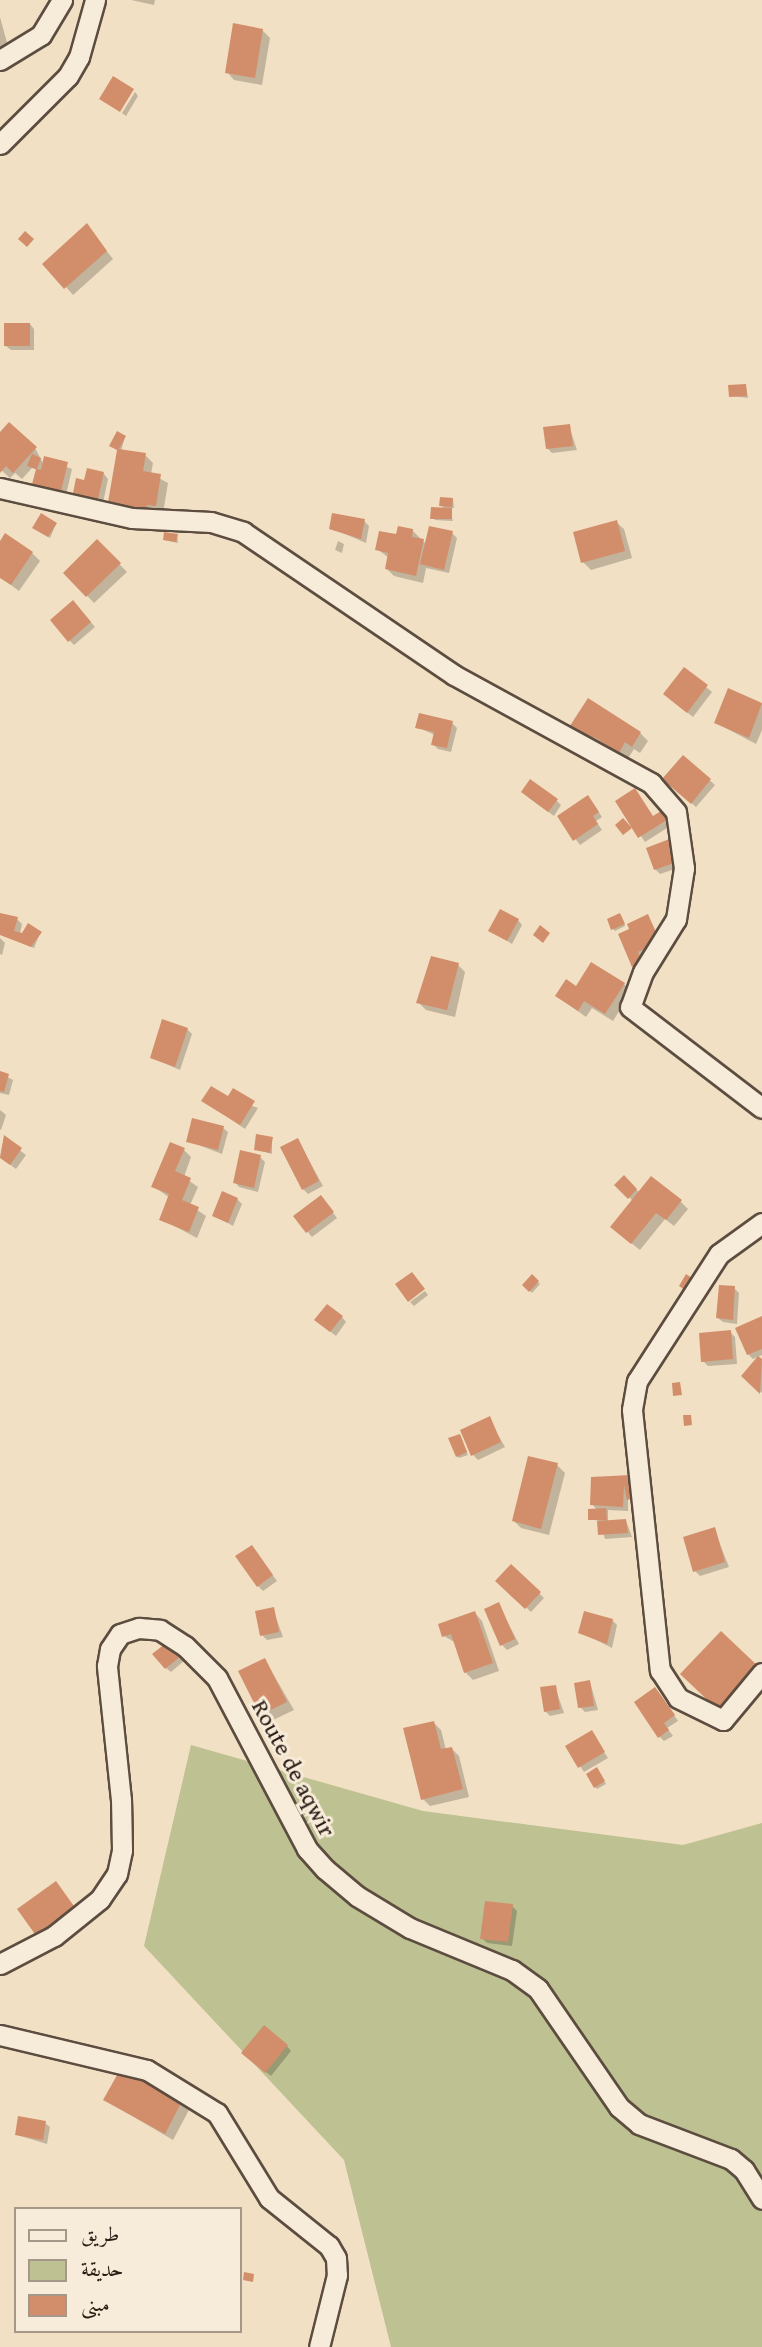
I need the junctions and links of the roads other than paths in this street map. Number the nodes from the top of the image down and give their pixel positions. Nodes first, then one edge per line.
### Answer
1 (62, 0) edge
2 (95, 0) edge
3 (0, 60) edge
4 (0, 144) edge
5 (0, 488) edge
6 (762, 1108) edge
7 (762, 1223) edge
8 (762, 1673) edge
9 (0, 1964) edge
10 (0, 2035) edge
11 (762, 2199) edge
12 (319, 2347) edge

1 - 3 street
2 - 4 street
5 - 6 street
7 - 8 street
9 - 11 street, Route de aqwir
10 - 12 street

